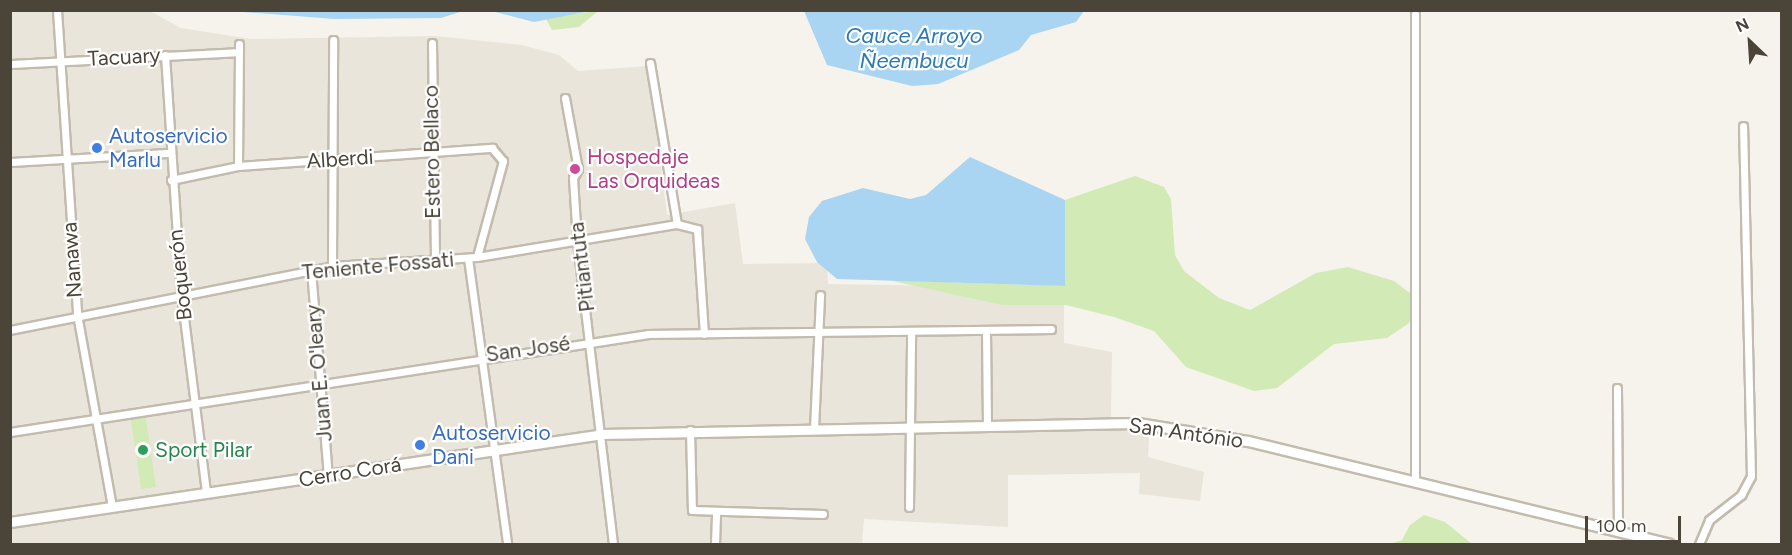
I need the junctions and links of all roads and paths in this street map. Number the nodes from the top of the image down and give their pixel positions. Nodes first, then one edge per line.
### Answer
1 (57, 10) edge
2 (1415, 14) dead end
3 (333, 40) dead end
4 (432, 43) dead end
5 (165, 55) junction
6 (59, 61) junction
7 (650, 63) dead end
8 (10, 64) edge
9 (565, 98) dead end
10 (1743, 126) dead end
11 (168, 153) junction
12 (430, 153) junction
13 (65, 159) junction
14 (333, 159) junction
15 (10, 162) edge
16 (238, 166) junction
17 (171, 180) junction
18 (677, 224) junction
19 (577, 242) junction
20 (477, 257) junction
21 (468, 258) junction
22 (435, 261) junction
23 (332, 266) junction
24 (311, 270) junction
25 (181, 294) junction
26 (820, 296) dead end
27 (77, 314) junction
28 (10, 330) edge
29 (1051, 330) dead end
30 (986, 331) junction
31 (911, 332) junction
32 (704, 334) junction
33 (818, 334) junction
34 (591, 341) junction
35 (481, 356) junction
36 (320, 381) junction
37 (1617, 388) dead end
38 (195, 401) junction
39 (97, 418) junction
40 (987, 424) junction
41 (909, 427) junction
42 (814, 429) junction
43 (690, 430) junction
44 (10, 432) edge
45 (603, 434) junction
46 (494, 450) junction
47 (328, 476) junction
48 (1415, 482) junction
49 (206, 494) junction
50 (112, 507) junction
51 (909, 507) dead end
52 (716, 512) junction
53 (823, 514) dead end
54 (10, 522) edge
55 (1618, 531) junction
56 (507, 544) edge
57 (613, 544) edge
58 (716, 544) edge
59 (1670, 544) edge
60 (1699, 544) edge

1 - 6 street, Nanawa
2 - 48 street
3 - 14 street
4 - 12 street, Estero Bellaco
5 - 6 street, Tacuary
5 - 11 street, Boquerón
5 - 16 street, Tacuary
6 - 8 street, Tacuary
6 - 13 street, Nanawa
7 - 18 street
9 - 19 street, Pitiantuta
10 - 60 street
11 - 13 street
11 - 17 street, Boquerón
12 - 14 street, Alberdi
12 - 20 street, Alberdi
12 - 22 street, Estero Bellaco
13 - 15 street
13 - 27 street, Nanawa
14 - 16 street, Alberdi
14 - 23 street
16 - 17 street, Alberdi
17 - 25 street, Boquerón
18 - 19 street, Teniente Fossati
18 - 32 street
19 - 20 street, Teniente Fossati
19 - 34 street, Pitiantuta
20 - 21 street, Teniente Fossati
21 - 22 street, Teniente Fossati
21 - 35 street
22 - 23 street, Teniente Fossati
23 - 24 street, Teniente Fossati
24 - 25 street, Teniente Fossati
24 - 36 street, Juan E. O'leary
25 - 27 street, Teniente Fossati
25 - 38 street, Boquerón
26 - 33 street
27 - 28 street, Teniente Fossati
27 - 39 street, Nanawa
29 - 30 street, San José
30 - 31 street, San José
30 - 40 street
31 - 33 street, San José
31 - 41 street
32 - 33 street, San José
32 - 34 street, San José
33 - 42 street
34 - 35 street, San José
34 - 45 street, Pitiantuta
35 - 36 street, San José
35 - 46 street
36 - 38 street, San José
36 - 47 street, Juan E. O'leary
37 - 55 street
38 - 39 street, San José
38 - 49 street, Boquerón
39 - 44 street, San José
39 - 50 street, Nanawa
40 - 41 street, San António
40 - 48 street, San António
41 - 42 street, San António
41 - 51 street
42 - 43 street, San António
43 - 45 street, Cerro Corá
43 - 52 street
45 - 46 street, Cerro Corá
45 - 57 street, Pitiantuta
46 - 47 street, Cerro Corá
46 - 56 street
47 - 49 street, Cerro Corá
48 - 55 street, San António
49 - 50 street, Cerro Corá
50 - 54 street, Cerro Corá
52 - 53 street
52 - 58 street
55 - 59 street, San António

